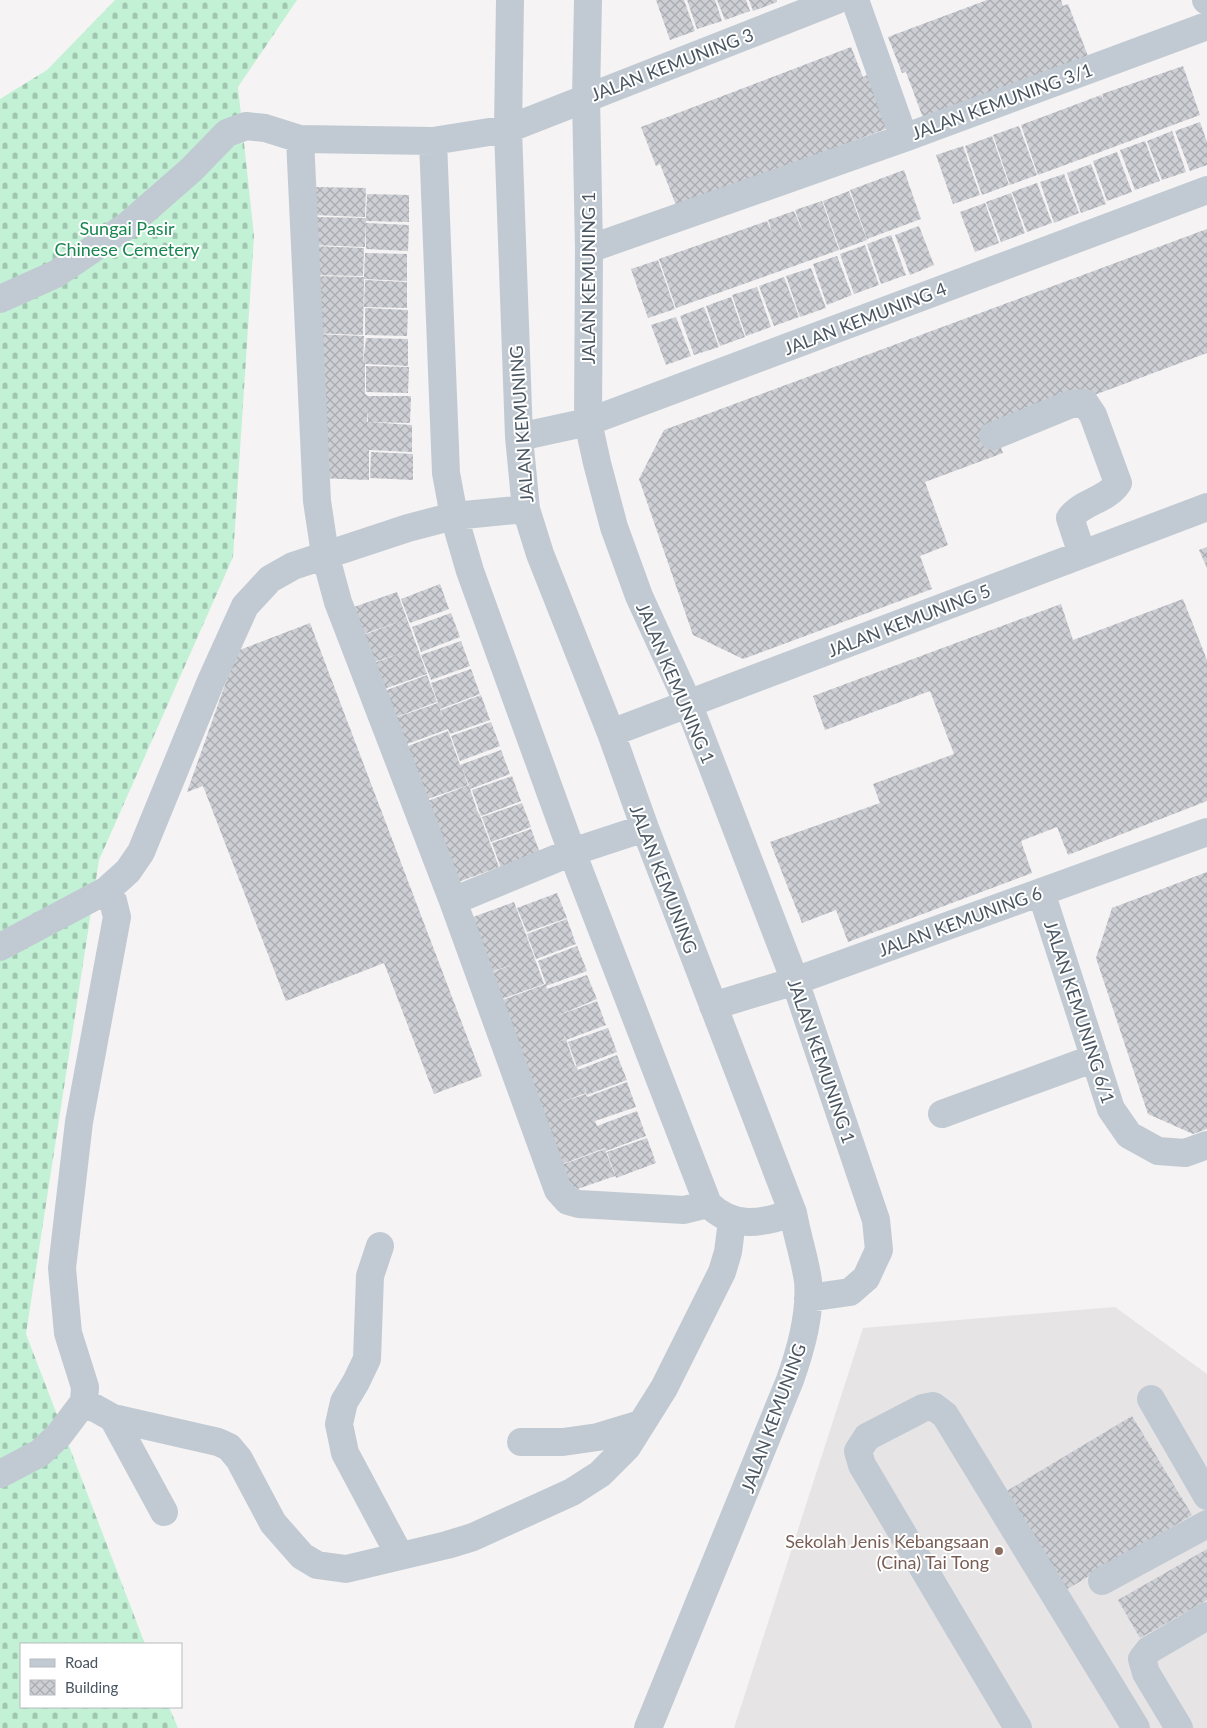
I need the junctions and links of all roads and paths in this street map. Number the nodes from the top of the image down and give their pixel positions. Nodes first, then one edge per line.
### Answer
1 (510, 0) edge
2 (588, 0) edge
3 (837, 0) edge
4 (855, 0) edge
5 (1207, 26) edge
6 (586, 97) junction
7 (508, 129) junction
8 (904, 138) junction
9 (300, 139) junction
10 (433, 141) junction
11 (1207, 190) edge
12 (589, 249) junction
13 (0, 299) edge
14 (588, 422) junction
15 (993, 436) dead end
16 (519, 437) junction
17 (1207, 507) edge
18 (526, 509) junction
19 (454, 516) junction
20 (325, 554) junction
21 (1082, 554) junction
22 (688, 703) junction
23 (611, 733) junction
24 (645, 828) junction
25 (1207, 832) edge
26 (572, 852) junction
27 (106, 890) junction
28 (1041, 892) junction
29 (453, 902) junction
30 (0, 947) edge
31 (796, 981) junction
32 (712, 1006) junction
33 (1095, 1058) junction
34 (942, 1114) dead end
35 (1207, 1145) edge
36 (708, 1204) junction
37 (792, 1214) junction
38 (732, 1221) junction
39 (380, 1246) dead end
40 (808, 1298) junction
41 (1151, 1400) dead end
42 (84, 1402) junction
43 (112, 1418) junction
44 (641, 1424) junction
45 (521, 1442) dead end
46 (0, 1474) edge
47 (1207, 1496) edge
48 (164, 1512) dead end
49 (1207, 1524) edge
50 (400, 1556) junction
51 (1102, 1581) dead end
52 (1207, 1616) edge
53 (648, 1728) edge
54 (1018, 1728) edge
55 (1136, 1728) edge
56 (1179, 1728) edge

1 - 7 street, JALAN KEMUNING
2 - 6 street, JALAN KEMUNING 1
3 - 6 street, JALAN KEMUNING 3
4 - 8 street, JALAN KEMUNING 3/1
5 - 8 street, JALAN KEMUNING 3/1
6 - 7 street, JALAN KEMUNING 3
6 - 12 street, JALAN KEMUNING 1
7 - 10 street, JALAN KEMUNING 3
7 - 16 street, JALAN KEMUNING
8 - 12 street
9 - 10 street, JALAN KEMUNING 3
9 - 13 street, JALAN KEMUNING 3
9 - 20 street
10 - 19 street
11 - 14 street, JALAN KEMUNING 4
12 - 14 street, JALAN KEMUNING 1
14 - 16 street, JALAN KEMUNING 4
14 - 22 street, JALAN KEMUNING 1
15 - 21 street
16 - 18 street, JALAN KEMUNING
17 - 21 street, JALAN KEMUNING 5
18 - 19 street
18 - 23 street, JALAN KEMUNING
19 - 20 street
19 - 26 street
20 - 27 street
20 - 29 street
21 - 22 street, JALAN KEMUNING 5
22 - 23 street, JALAN KEMUNING 5
22 - 31 street, JALAN KEMUNING 1
23 - 24 street, JALAN KEMUNING
24 - 26 street
24 - 32 street, JALAN KEMUNING
25 - 28 street, JALAN KEMUNING 6
26 - 29 street
26 - 36 street
27 - 30 street
27 - 42 street
28 - 31 street, JALAN KEMUNING 6
28 - 33 street, JALAN KEMUNING 6/1
29 - 36 street
31 - 32 street, JALAN KEMUNING 6
31 - 40 street, JALAN KEMUNING 1
32 - 37 street, JALAN KEMUNING
33 - 34 street
33 - 35 street, JALAN KEMUNING 6/1
36 - 38 street
37 - 38 street
37 - 40 street, JALAN KEMUNING
38 - 44 street
39 - 50 street
40 - 53 street, JALAN KEMUNING
41 - 47 street
42 - 43 street
42 - 46 street
43 - 48 street
43 - 50 street
44 - 45 street
44 - 50 street
49 - 51 street
52 - 56 street
54 - 55 street

